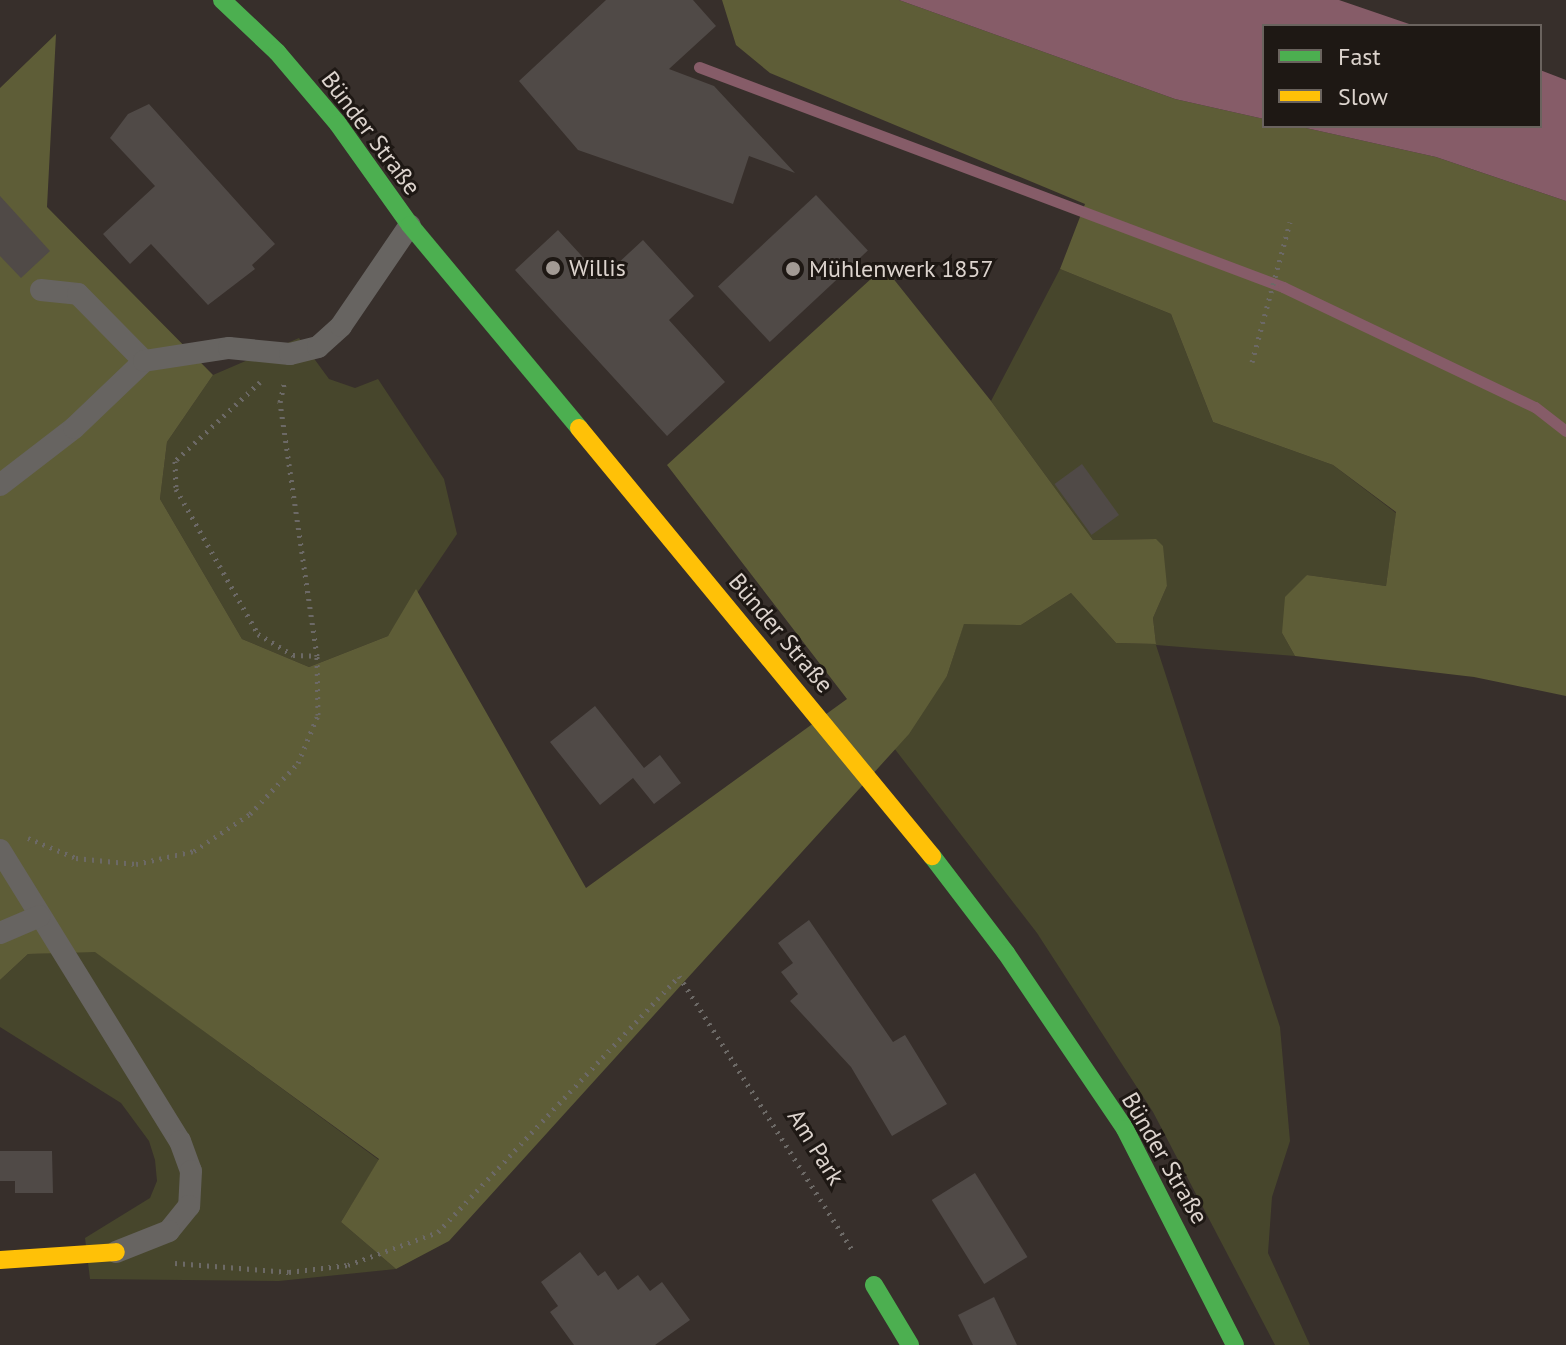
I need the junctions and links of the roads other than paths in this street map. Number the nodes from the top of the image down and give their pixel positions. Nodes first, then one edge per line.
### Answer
1 (222, 0) edge
2 (410, 225) junction
3 (41, 290) dead end
4 (144, 361) junction
5 (0, 485) edge
6 (7, 845) edge
7 (40, 916) junction
8 (0, 933) edge
9 (116, 1252) joint
10 (0, 1260) edge
11 (874, 1285) road end
12 (910, 1345) edge
13 (1235, 1345) edge

1 - 2 main road, Bünder Straße
2 - 4 lane
2 - 13 main road, Bünder Straße
3 - 4 lane
4 - 5 lane
6 - 7 lane
7 - 8 lane
7 - 9 lane
9 - 10 main road
11 - 12 main road

